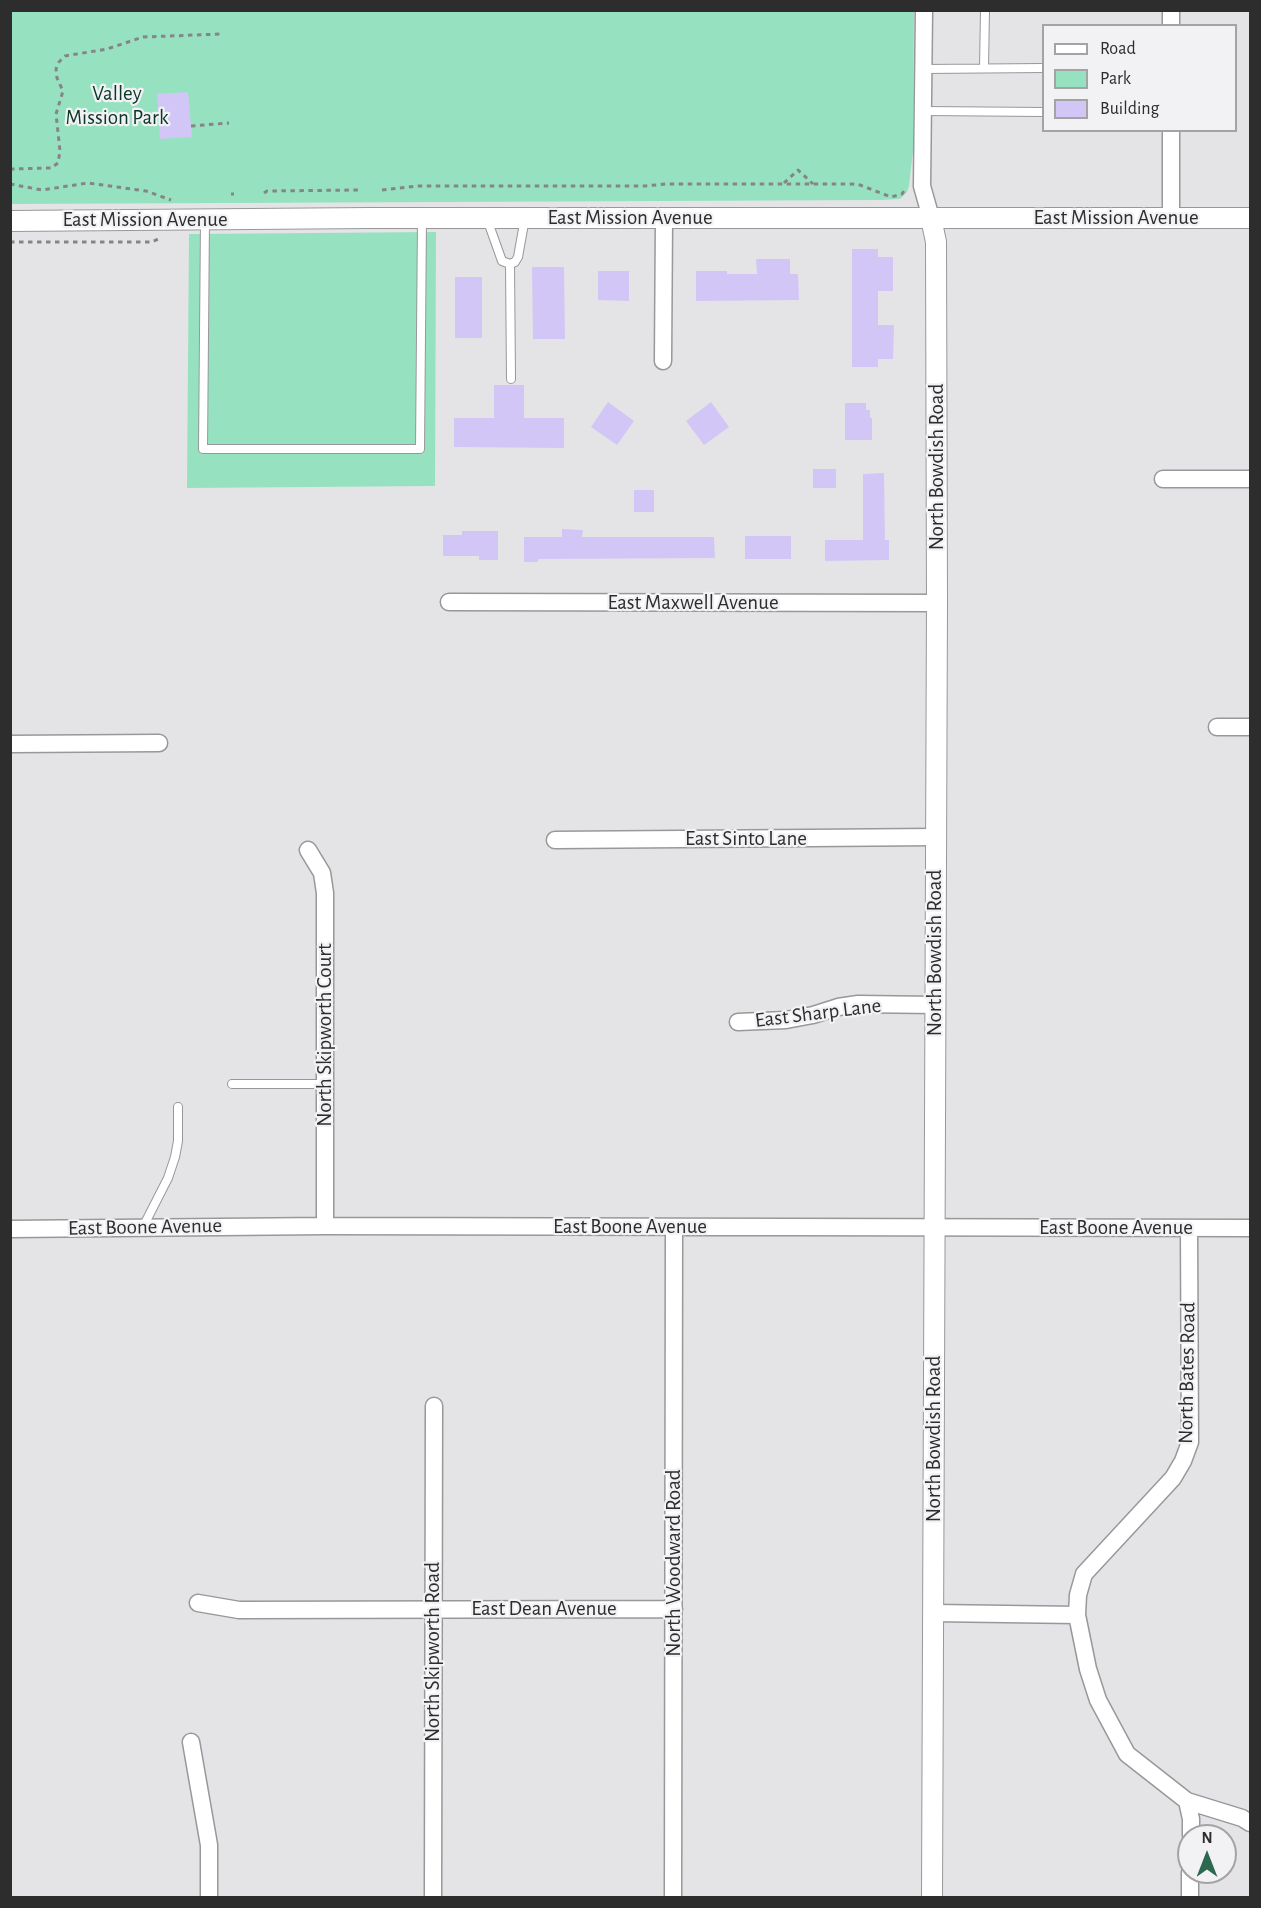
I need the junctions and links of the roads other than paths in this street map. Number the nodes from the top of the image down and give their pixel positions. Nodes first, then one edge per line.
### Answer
1 (924, 10) edge
2 (985, 10) edge
3 (984, 68) junction
4 (1042, 68) edge
5 (924, 69) junction
6 (924, 111) junction
7 (1042, 112) edge
8 (1171, 132) edge
9 (422, 218) junction
10 (487, 218) junction
11 (525, 218) junction
12 (664, 218) junction
13 (931, 218) junction
14 (1172, 218) junction
15 (1251, 218) edge
16 (205, 220) junction
17 (10, 221) edge
18 (510, 264) junction
19 (663, 361) dead end
20 (511, 379) dead end
21 (1163, 479) dead end
22 (1251, 479) edge
23 (449, 602) dead end
24 (937, 603) junction
25 (1217, 727) dead end
26 (1251, 727) edge
27 (159, 743) dead end
28 (10, 744) edge
29 (936, 837) junction
30 (555, 840) dead end
31 (308, 850) dead end
32 (935, 1005) junction
33 (738, 1022) dead end
34 (232, 1084) dead end
35 (325, 1084) junction
36 (178, 1107) dead end
37 (325, 1226) junction
38 (143, 1227) junction
39 (934, 1227) junction
40 (674, 1228) junction
41 (1189, 1228) junction
42 (1251, 1228) edge
43 (10, 1229) edge
44 (434, 1406) dead end
45 (198, 1603) dead end
46 (674, 1609) junction
47 (433, 1610) junction
48 (933, 1613) junction
49 (1077, 1615) junction
50 (191, 1742) dead end
51 (1186, 1801) junction
52 (1251, 1823) edge
53 (1191, 1824) edge
54 (209, 1898) edge
55 (433, 1898) edge
56 (674, 1898) edge
57 (932, 1898) edge

1 - 5 street, North Bowdish Road
2 - 3 lane
3 - 4 lane
3 - 5 lane
5 - 6 street, North Bowdish Road
6 - 7 lane
6 - 13 street, North Bowdish Road
8 - 14 street
9 - 10 street, East Mission Avenue
9 - 16 street, East Mission Avenue
9 - 16 lane
10 - 11 street, East Mission Avenue
10 - 18 lane
11 - 12 street, East Mission Avenue
11 - 18 lane
12 - 13 street, East Mission Avenue
12 - 19 street
13 - 14 street, East Mission Avenue
13 - 24 street, North Bowdish Road
14 - 15 street, East Mission Avenue
16 - 17 street, East Mission Avenue
18 - 20 lane
21 - 22 street
23 - 24 street, East Maxwell Avenue
24 - 29 street, North Bowdish Road
25 - 26 street
27 - 28 street
29 - 30 street, East Sinto Lane
29 - 32 street, North Bowdish Road
31 - 35 street, North Skipworth Court
32 - 33 street, East Sharp Lane
32 - 39 street, North Bowdish Road
34 - 35 lane
35 - 37 street, North Skipworth Court
36 - 38 lane
37 - 38 street, East Boone Avenue
37 - 40 street, East Boone Avenue
38 - 43 street, East Boone Avenue
39 - 40 street, East Boone Avenue
39 - 41 street, East Boone Avenue
39 - 48 street, North Bowdish Road
40 - 46 street, North Woodward Road
41 - 42 street, East Boone Avenue
41 - 49 street, North Bates Road
44 - 47 street, North Skipworth Road
45 - 47 street, East Dean Avenue
46 - 47 street, East Dean Avenue
46 - 56 street, North Woodward Road
47 - 55 street, North Skipworth Road
48 - 49 street
48 - 57 street, North Bowdish Road
49 - 51 street, North Bates Road
50 - 54 street
51 - 52 street
51 - 53 street

